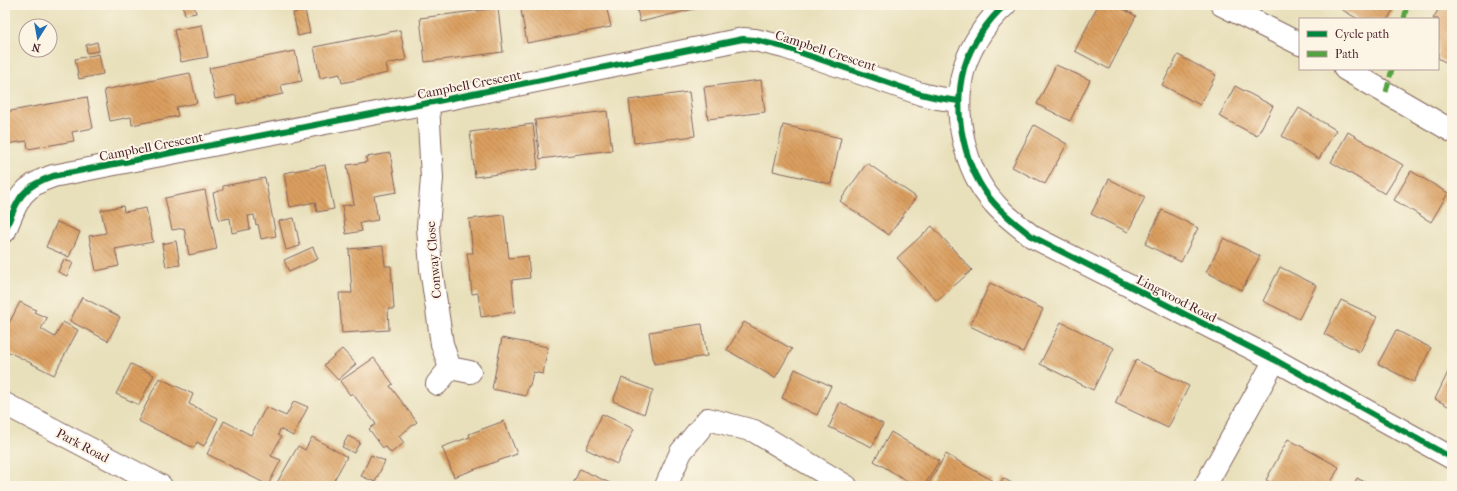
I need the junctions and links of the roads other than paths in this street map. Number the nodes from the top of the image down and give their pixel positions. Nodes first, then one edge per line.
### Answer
1 (1005, 5) edge
2 (1222, 5) edge
3 (1299, 44) edge
4 (1347, 70) edge
5 (959, 101) junction
6 (428, 103) junction
7 (1452, 131) edge
8 (5, 231) edge
9 (1275, 360) junction
10 (452, 375) dead end
11 (5, 404) edge
12 (1452, 458) edge
13 (161, 486) edge
14 (666, 486) edge
15 (846, 486) edge
16 (1205, 486) edge

1 - 5 street, Lingwood Road
2 - 3 street
4 - 7 street
5 - 6 street, Campbell Crescent
5 - 9 street, Lingwood Road
6 - 8 street, Campbell Crescent
6 - 10 street, Conway Close
9 - 12 street, Lingwood Road
9 - 16 street
11 - 13 street, Park Road
14 - 15 street

